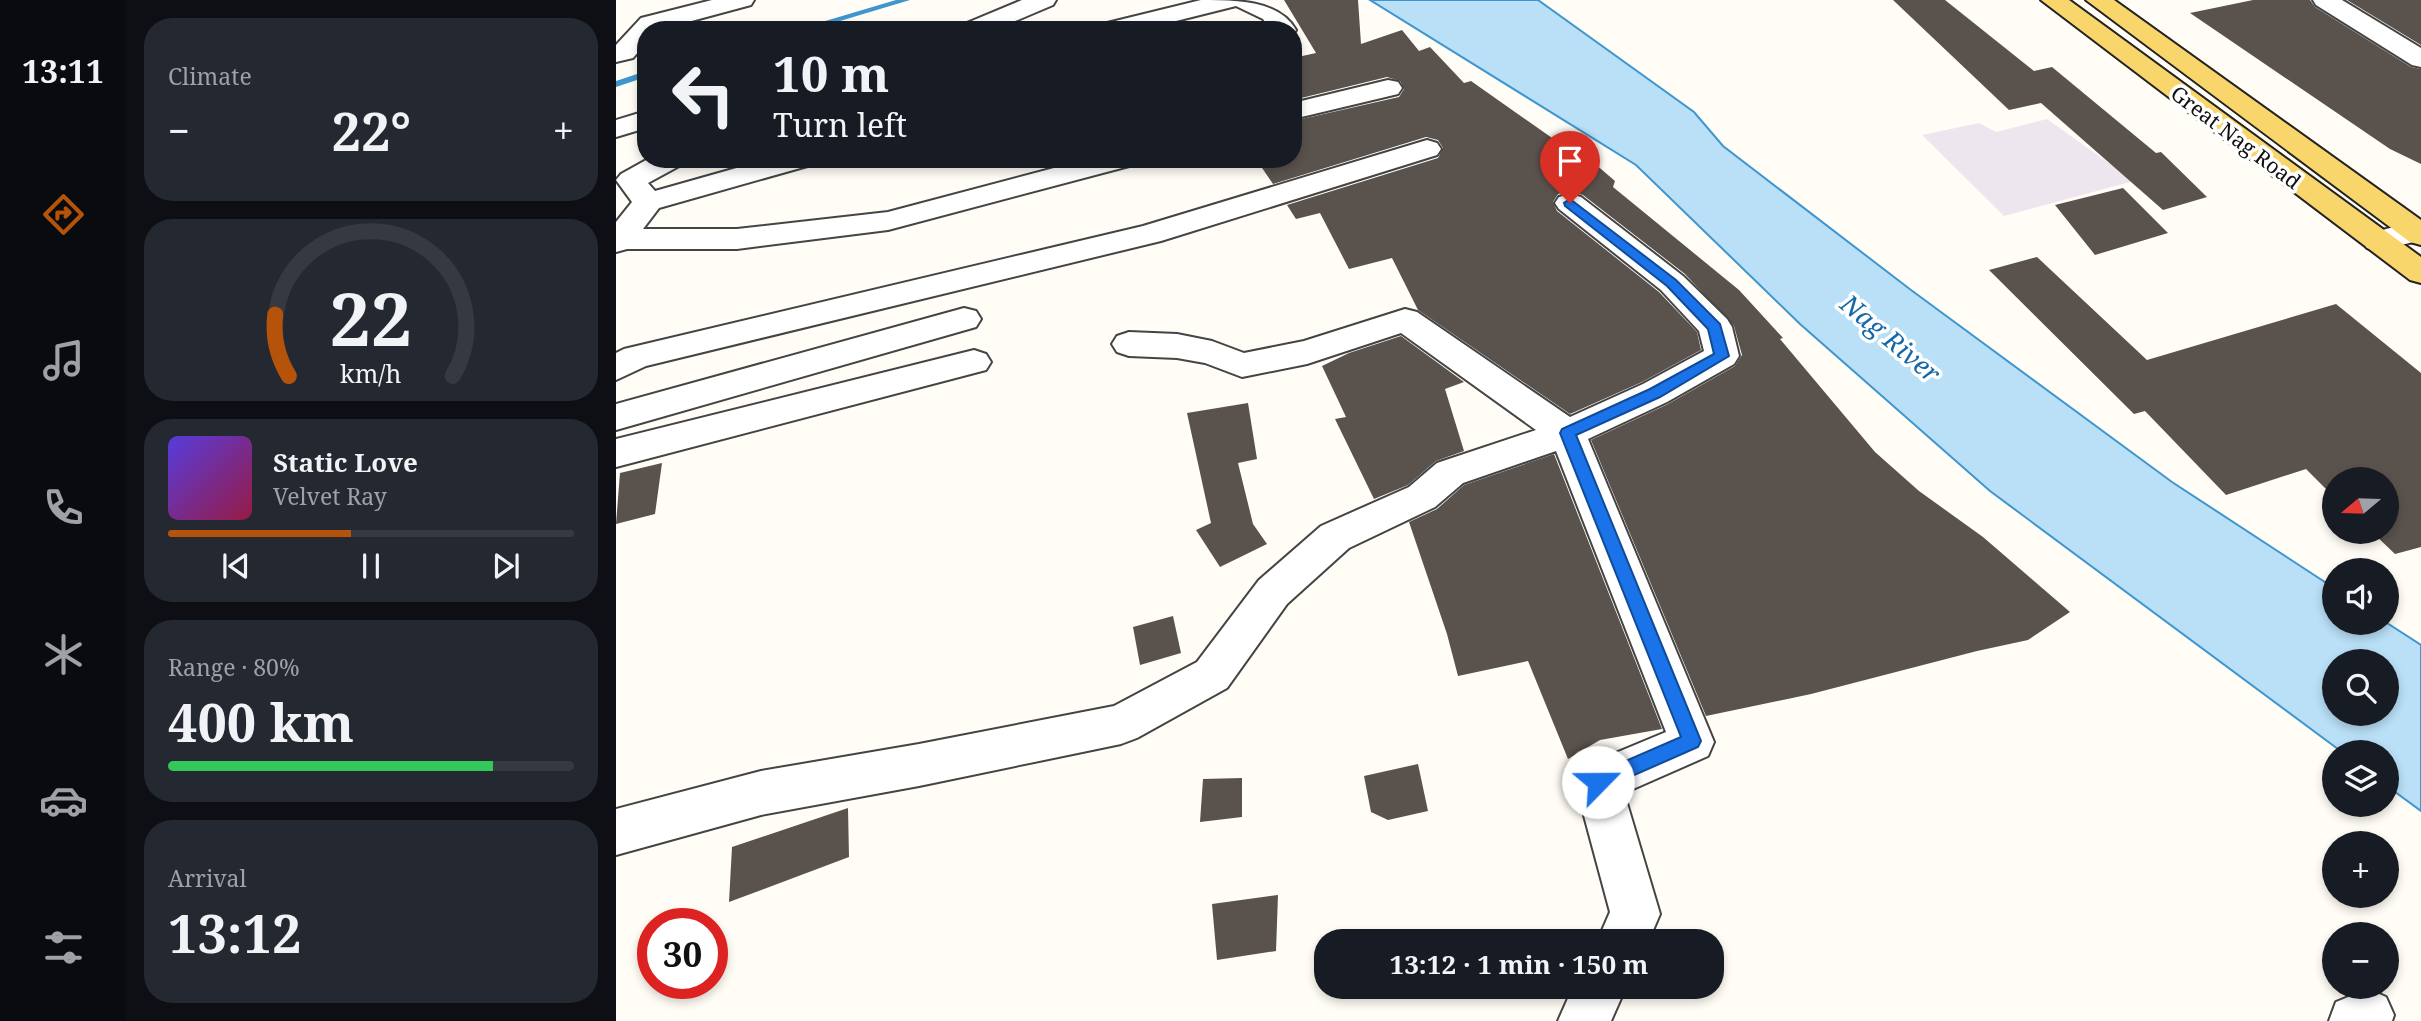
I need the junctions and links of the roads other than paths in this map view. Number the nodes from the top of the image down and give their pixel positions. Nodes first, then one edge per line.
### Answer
1 (742, 0) edge
2 (1044, 0) edge
3 (1232, 0) edge
4 (1242, 0) edge
5 (2053, 0) edge
6 (2098, 0) edge
7 (2325, 0) edge
8 (658, 21) edge
9 (993, 21) edge
10 (1145, 21) edge
11 (1279, 21) edge
12 (637, 38) edge
13 (616, 54) edge
14 (2421, 59) edge
15 (1388, 88) dead end
16 (1302, 109) edge
17 (637, 122) edge
18 (616, 129) edge
19 (1427, 149) dead end
20 (654, 168) edge
21 (769, 168) edge
22 (1089, 168) edge
23 (648, 202) junction
24 (1570, 203) dead end
25 (2419, 232) edge
26 (618, 241) edge
27 (2378, 242) junction
28 (2421, 273) edge
29 (964, 319) dead end
30 (1129, 344) dead end
31 (974, 362) dead end
32 (616, 368) edge
33 (616, 417) edge
34 (1567, 433) junction
35 (616, 453) edge
36 (616, 832) edge
37 (1628, 929) edge
38 (1594, 999) edge
39 (1584, 1021) edge

1 - 8 street
2 - 9 street
3 - 10 street
4 - 11 street
5 - 27 main road, Great Nag Road
6 - 25 main road, Great Nag Road
7 - 14 street
12 - 13 street
15 - 16 street
17 - 18 street
19 - 32 street
20 - 23 street
21 - 23 street
22 - 26 street
23 - 26 street
24 - 34 street
25 - 27 street
27 - 28 main road, Great Nag Road
29 - 33 street
30 - 34 street
31 - 35 street
34 - 36 street
34 - 37 street
38 - 39 street

